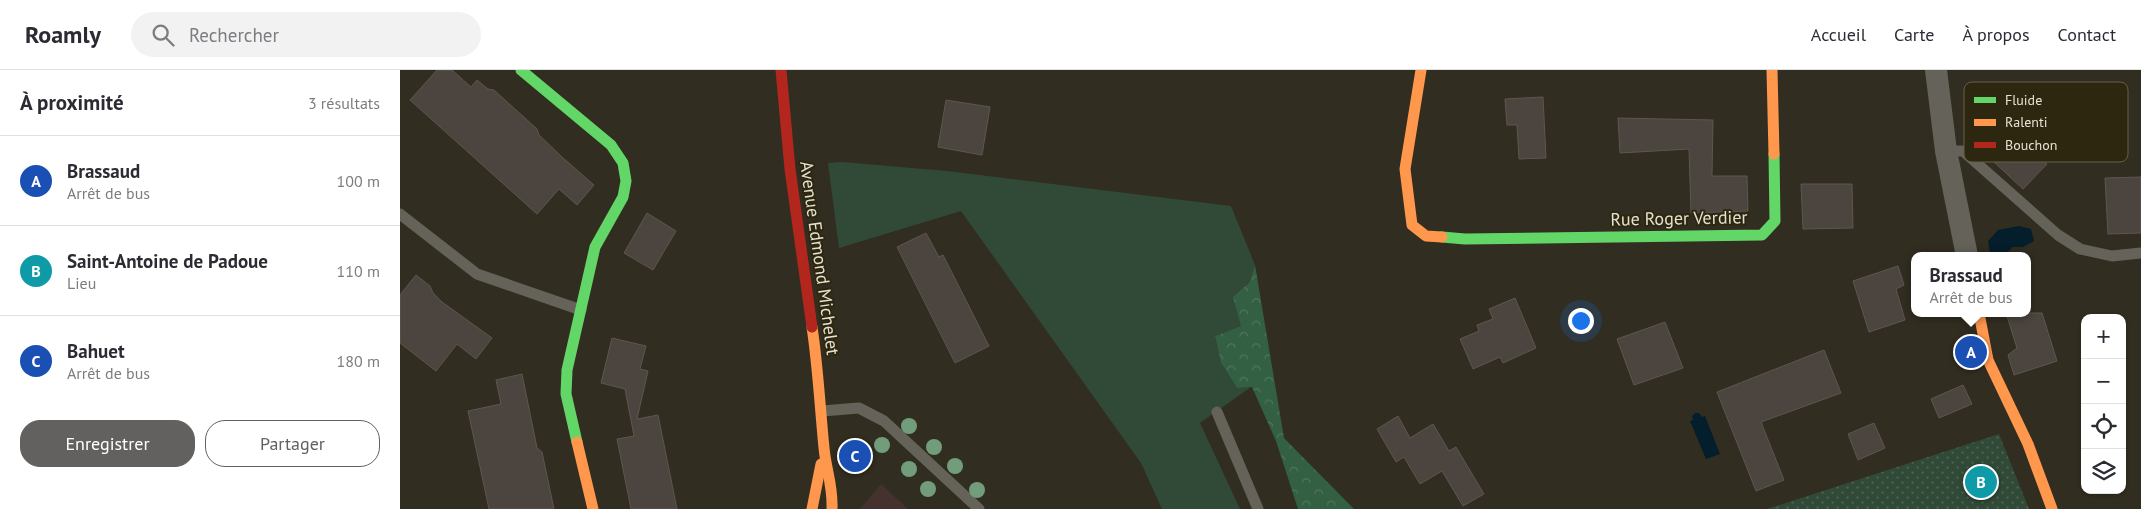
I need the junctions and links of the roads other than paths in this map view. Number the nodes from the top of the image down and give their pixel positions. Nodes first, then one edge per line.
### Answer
1 (521, 70) edge
2 (781, 70) edge
3 (1421, 70) edge
4 (1772, 70) edge
5 (1936, 70) edge
6 (1946, 151) junction
7 (1964, 152) edge
8 (1975, 162) edge
9 (400, 214) edge
10 (1966, 252) edge
11 (2141, 254) edge
12 (581, 310) junction
13 (1980, 317) edge
14 (822, 412) junction
15 (1217, 412) dead end
16 (824, 450) junction
17 (593, 509) edge
18 (812, 509) edge
19 (832, 509) edge
20 (979, 509) edge
21 (1258, 509) edge
22 (2052, 509) edge

1 - 12 street
2 - 14 street, Avenue Edmond Michelet
3 - 4 street, Rue Roger Verdier
5 - 6 street
6 - 7 lane
6 - 10 street
8 - 11 lane
9 - 12 lane
12 - 17 street
13 - 22 street
14 - 16 street, Avenue Edmond Michelet
14 - 20 lane
15 - 21 lane
16 - 18 street, Avenue Edmond Michelet
16 - 19 street, Avenue Edmond Michelet

